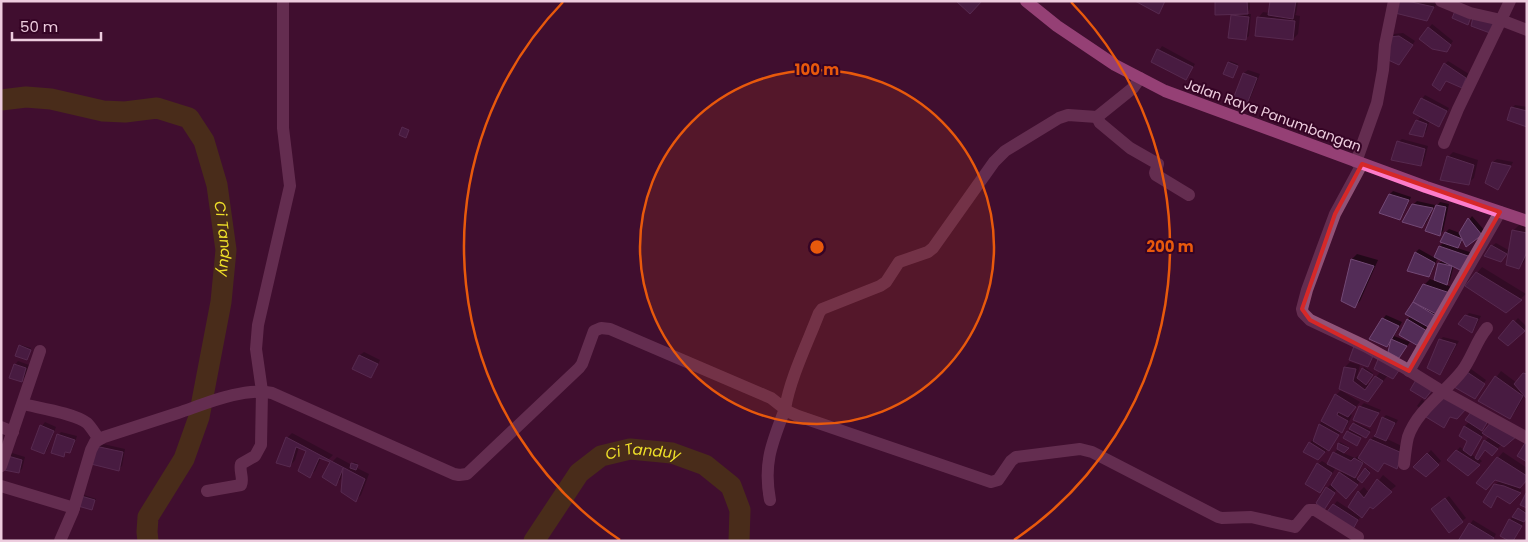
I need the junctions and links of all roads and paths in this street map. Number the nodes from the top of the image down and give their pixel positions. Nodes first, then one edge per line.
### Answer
1 (283, 1) edge
2 (1026, 1) edge
3 (1394, 1) edge
4 (1441, 1) edge
5 (1510, 1) edge
6 (1501, 20) junction
7 (1527, 30) edge
8 (1140, 78) junction
9 (1097, 116) junction
10 (1444, 143) dead end
11 (1359, 163) junction
12 (1189, 195) dead end
13 (1500, 212) junction
14 (1527, 221) edge
15 (1487, 328) dead end
16 (40, 351) dead end
17 (1409, 371) junction
18 (262, 391) junction
19 (1443, 392) junction
20 (23, 404) junction
21 (785, 409) junction
22 (7, 429) edge
23 (1527, 438) edge
24 (99, 439) junction
25 (1404, 464) dead end
26 (1, 466) edge
27 (1, 486) edge
28 (207, 491) dead end
29 (770, 500) dead end
30 (74, 508) junction
31 (1358, 537) dead end
32 (60, 541) edge

1 - 18 street
2 - 8 main road, Jalan Raya Panumbangan
3 - 11 street
4 - 6 street
5 - 6 street
6 - 7 street
6 - 10 street
8 - 9 street
8 - 11 main road, Jalan Raya Panumbangan
9 - 12 street
9 - 21 street
11 - 13 main road, Jalan Raya Panumbangan
11 - 17 street
13 - 14 main road, Jalan Raya Panumbangan
13 - 17 street
15 - 19 street
16 - 20 street
17 - 19 street
18 - 21 street
18 - 24 street
18 - 28 street
19 - 23 street
19 - 25 street
20 - 22 street
20 - 24 street
21 - 29 street
21 - 31 street
22 - 26 street
24 - 30 street
27 - 30 street
30 - 32 street

